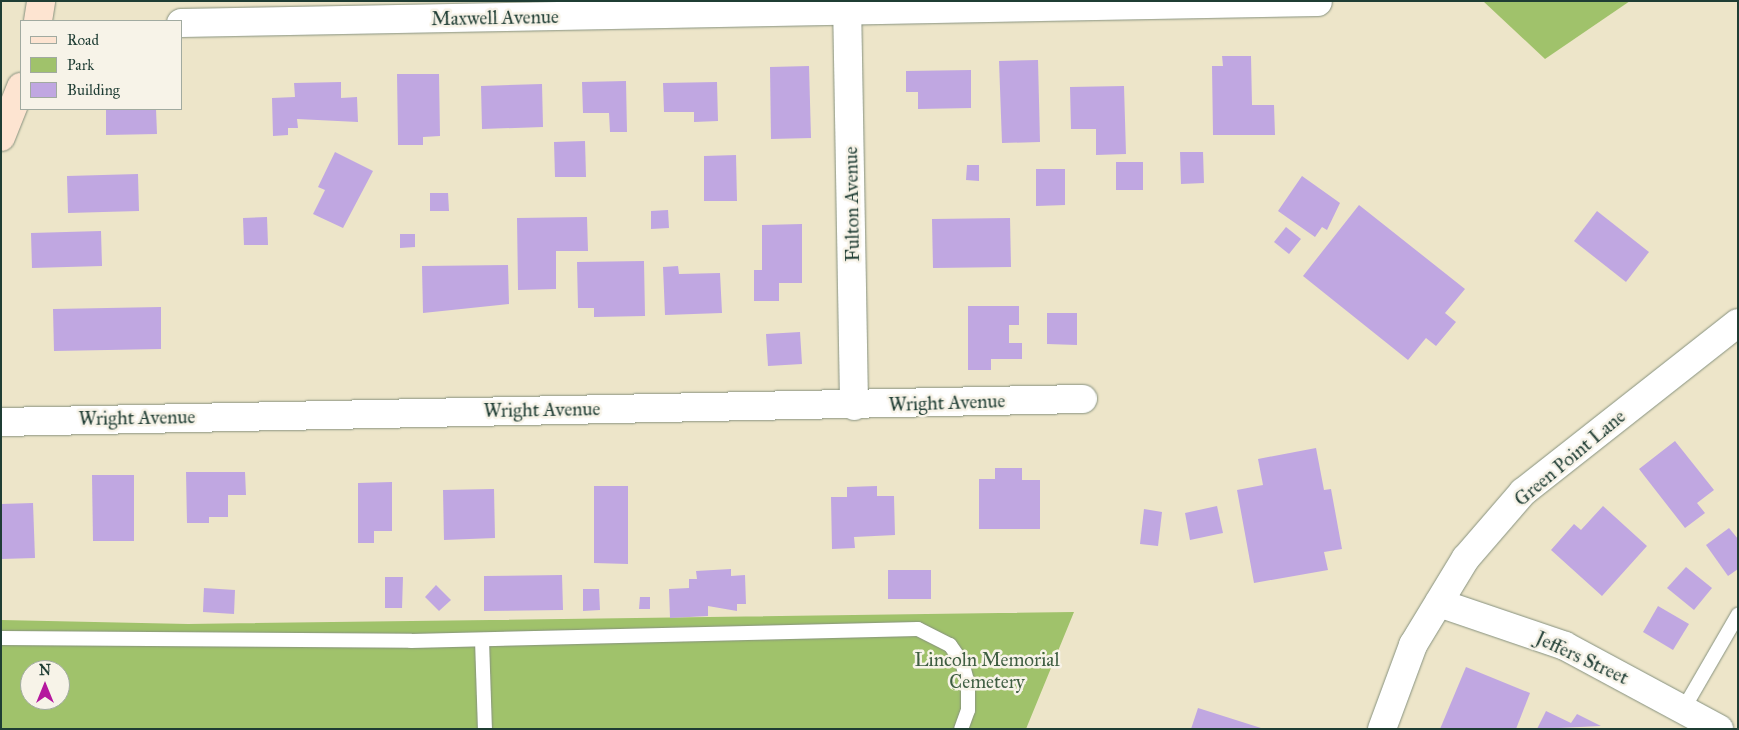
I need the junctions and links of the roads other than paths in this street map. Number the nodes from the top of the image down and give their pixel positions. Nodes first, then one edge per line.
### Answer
1 (41, 1) edge
2 (1318, 2) edge
3 (847, 6) edge
4 (38, 20) edge
5 (182, 23) edge
6 (20, 89) edge
7 (1, 136) edge
8 (1737, 324) edge
9 (1084, 400) dead end
10 (854, 406) junction
11 (1, 422) edge
12 (1439, 603) junction
13 (1738, 614) edge
14 (1, 638) edge
15 (482, 640) junction
16 (1684, 708) junction
17 (486, 729) edge
18 (961, 729) edge
19 (1382, 729) edge
20 (1719, 729) edge

1 - 4 street
2 - 3 street, Maxwell Avenue
3 - 5 street, Maxwell Avenue
3 - 10 street, Fulton Avenue
6 - 7 street
8 - 12 street, Green Point Lane
9 - 10 street, Wright Avenue
10 - 11 street, Wright Avenue
12 - 16 street, Jeffers Street
12 - 19 street, Green Point Lane
13 - 16 lane
14 - 15 lane
15 - 17 lane
15 - 18 lane
16 - 20 street, Jeffers Street

